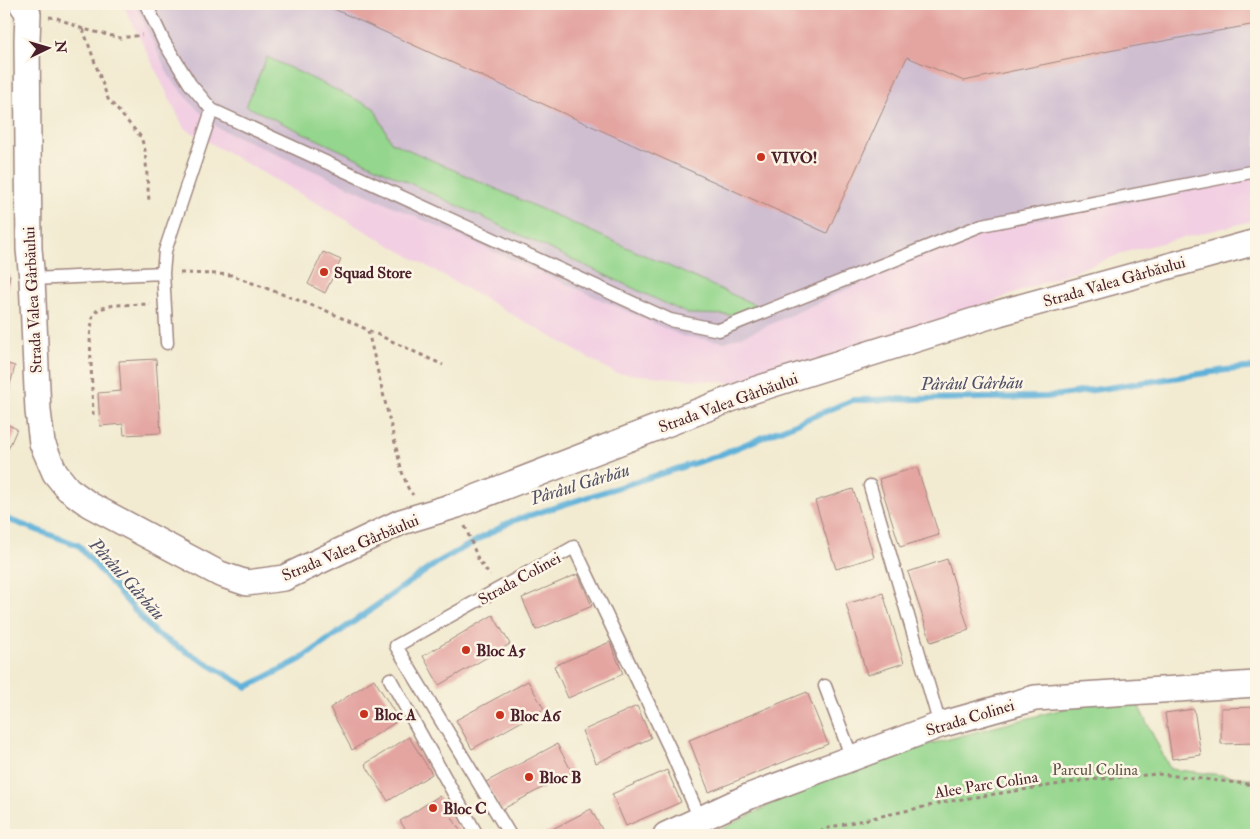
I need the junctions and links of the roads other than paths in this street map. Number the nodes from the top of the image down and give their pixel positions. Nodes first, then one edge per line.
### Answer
1 (146, 4) edge
2 (25, 8) edge
3 (212, 110) junction
4 (1256, 171) edge
5 (1256, 242) edge
6 (162, 273) junction
7 (32, 278) junction
8 (166, 344) dead end
9 (870, 486) dead end
10 (390, 678) dead end
11 (1256, 684) edge
12 (825, 686) dead end
13 (940, 725) junction
14 (852, 758) junction
15 (700, 818) junction
16 (477, 835) edge
17 (510, 835) edge
18 (666, 835) edge

1 - 3 lane
2 - 7 street, Strada Valea Gârbăului
3 - 4 lane
3 - 6 lane
5 - 7 street, Strada Valea Gârbăului
6 - 7 lane
6 - 8 lane
9 - 13 lane
10 - 16 lane
11 - 13 street, Strada Colinei
12 - 14 lane
13 - 14 street, Strada Colinei
14 - 15 street, Strada Colinei
15 - 17 lane, Strada Colinei
15 - 18 street, Strada Colinei

